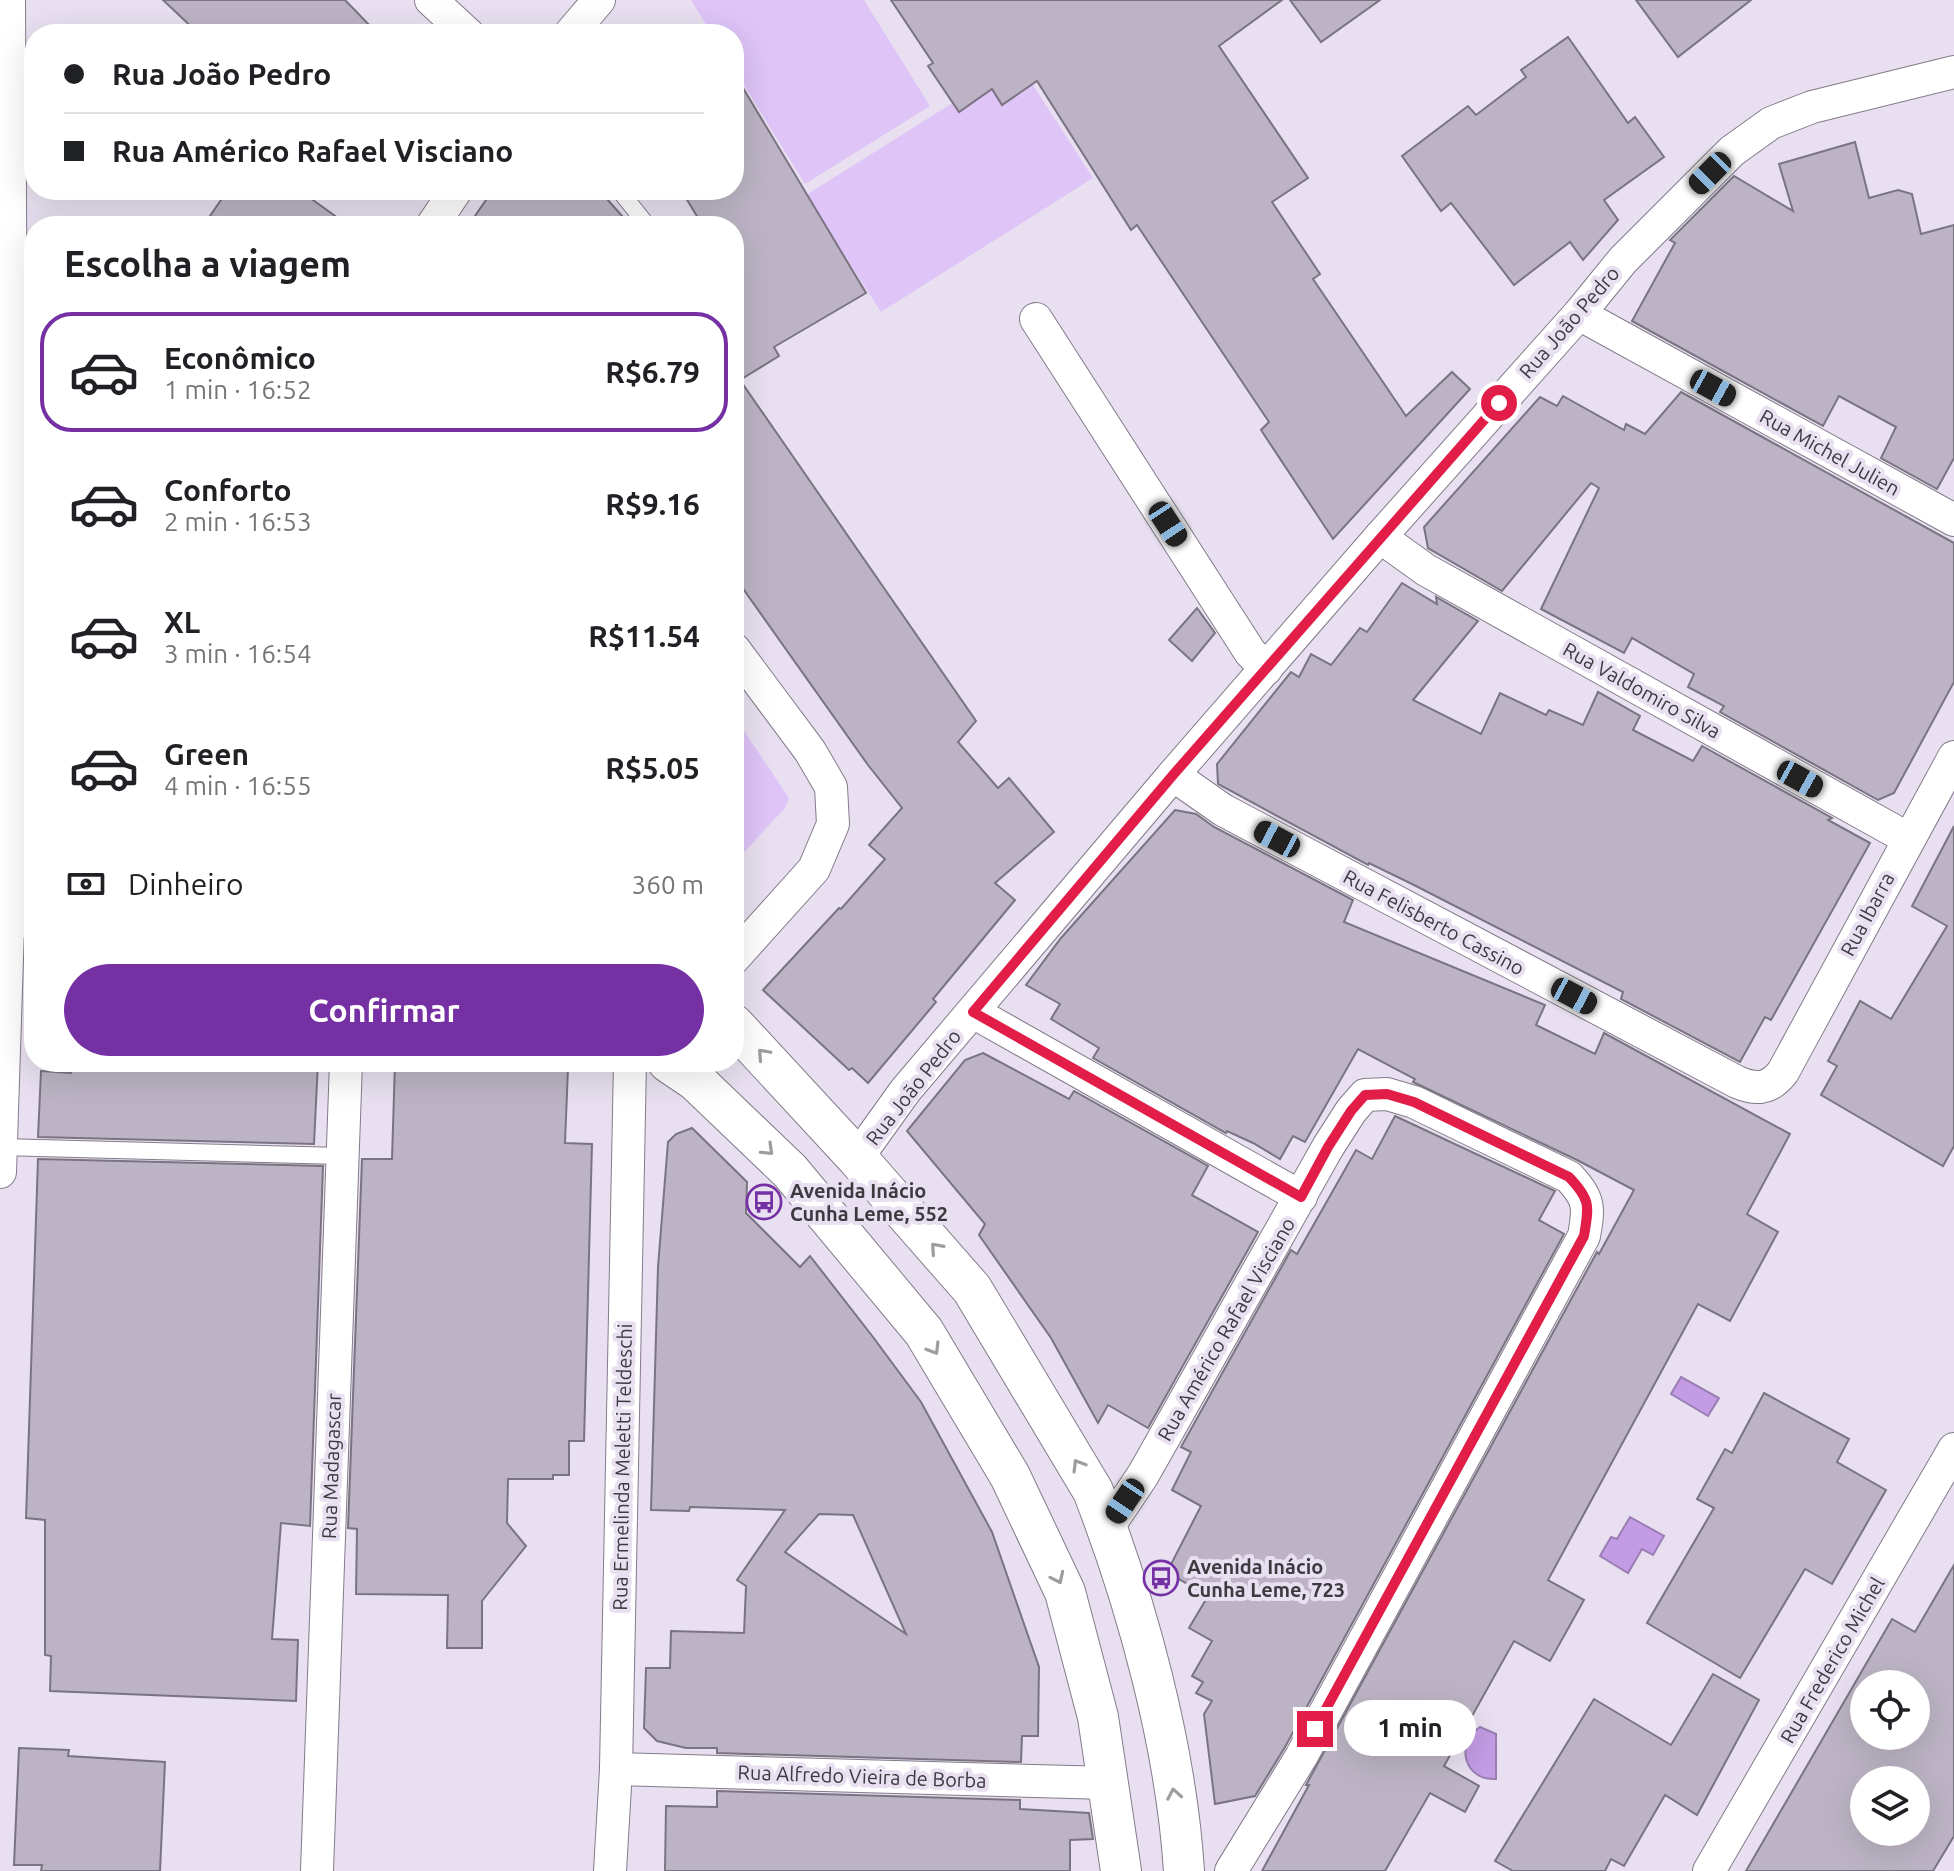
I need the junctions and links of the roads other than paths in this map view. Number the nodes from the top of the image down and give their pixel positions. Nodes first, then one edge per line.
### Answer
1 (9, 0) edge
2 (431, 0) edge
3 (599, 0) edge
4 (457, 24) edge
5 (579, 24) edge
6 (1954, 72) edge
7 (627, 200) edge
8 (640, 216) edge
9 (1579, 314) junction
10 (1036, 319) dead end
11 (1954, 520) edge
12 (1380, 537) junction
13 (744, 662) edge
14 (1266, 669) junction
15 (1954, 757) edge
16 (23, 765) edge
17 (1173, 775) junction
18 (1907, 838) junction
19 (15, 848) edge
20 (14, 916) edge
21 (744, 947) edge
22 (973, 1012) junction
23 (744, 1036) edge
24 (346, 1072) edge
25 (630, 1072) edge
26 (683, 1072) edge
27 (1783, 1072) joint
28 (1, 1147) edge
29 (342, 1156) junction
30 (857, 1158) junction
31 (0, 1172) edge
32 (1301, 1197) junction
33 (1954, 1449) edge
34 (1108, 1527) junction
35 (616, 1769) junction
36 (1108, 1783) junction
37 (317, 1871) edge
38 (610, 1871) edge
39 (1121, 1871) edge
40 (1184, 1871) edge
41 (1231, 1871) edge
42 (1709, 1871) edge

1 - 16 street
2 - 4 street
3 - 5 street
6 - 9 street, Rua João Pedro
7 - 8 lane
9 - 11 street, Rua Michel Julien
9 - 12 street, Rua João Pedro
10 - 14 street
12 - 14 street, Rua João Pedro
12 - 18 street, Rua Valdomiro Silva
13 - 21 street
14 - 17 street, Rua João Pedro
15 - 18 street, Rua Ibarra
16 - 19 street
17 - 22 street, Rua João Pedro
17 - 27 street, Rua Felisberto Cassino
18 - 27 street, Rua Ibarra
19 - 20 street
20 - 28 street
22 - 30 street, Rua João Pedro
22 - 32 street
30 -> 23 street
24 - 29 street, Rua Madagascar
25 - 35 street, Rua Ermelinda Meletti Teldeschi
26 -> 36 street
28 - 29 lane
28 - 31 street
29 - 37 street, Rua Madagascar
34 -> 30 street
32 - 34 street, Rua Américo Rafael Visciano
32 - 41 street, Rua Américo Rafael Visciano
33 - 42 street, Rua Frederico Michel
40 -> 34 street
35 - 36 street, Rua Alfredo Vieira de Borba
35 - 38 street, Rua Ermelinda Meletti Teldeschi
36 - 39 street

